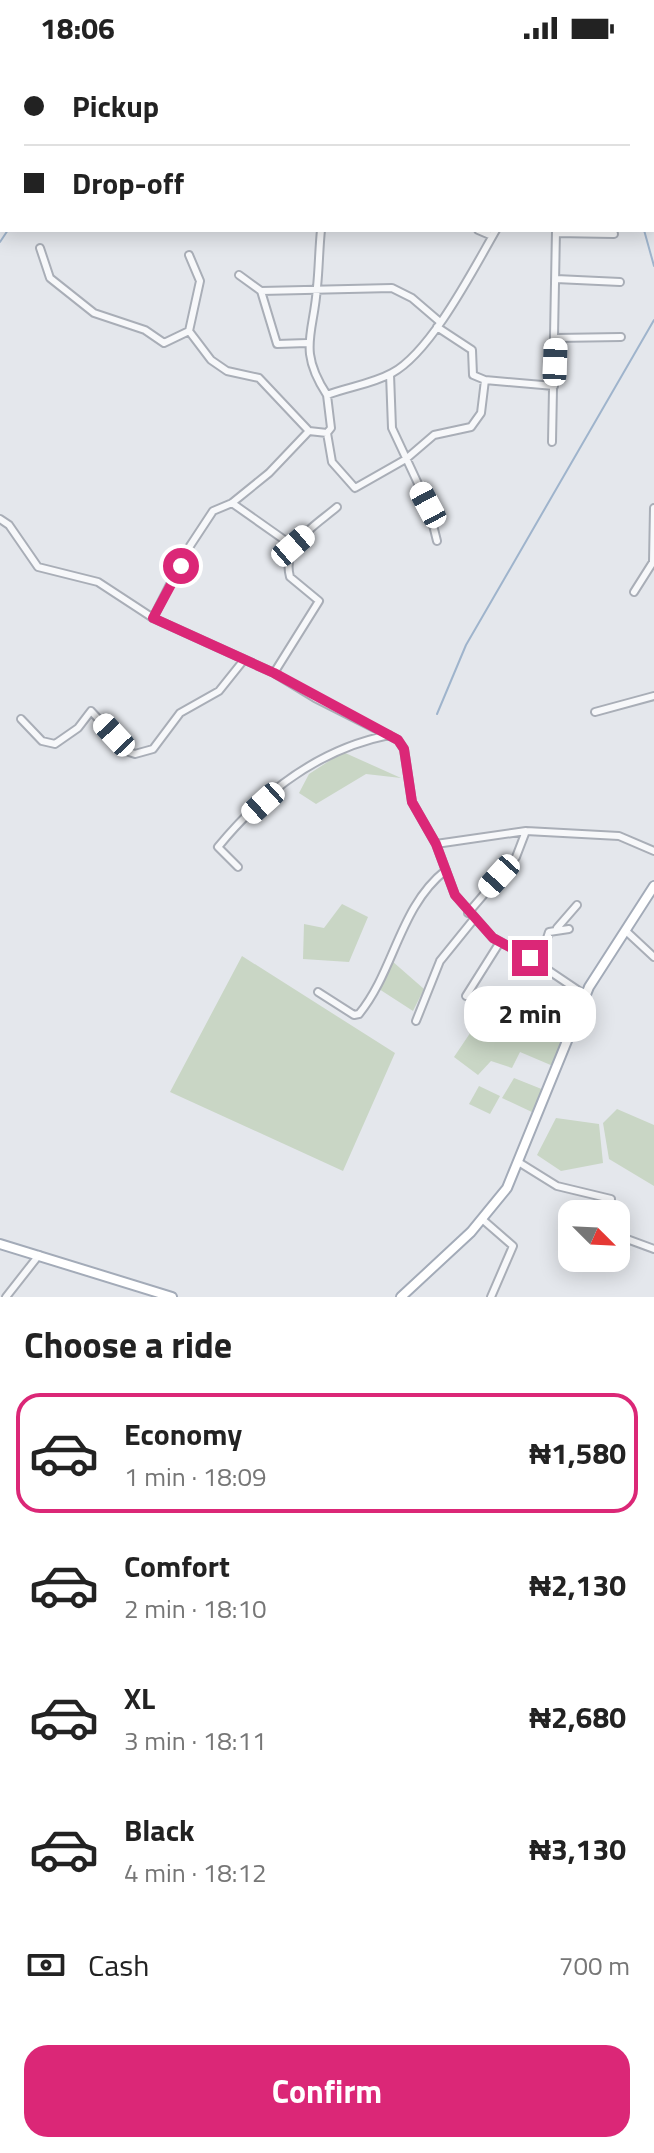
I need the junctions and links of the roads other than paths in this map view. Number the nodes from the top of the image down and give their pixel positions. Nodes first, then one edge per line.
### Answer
1 (321, 232) edge
2 (556, 232) edge
3 (494, 233) edge
4 (614, 234) dead end
5 (40, 248) dead end
6 (189, 255) dead end
7 (239, 275) dead end
8 (556, 279) junction
9 (620, 282) dead end
10 (317, 289) junction
11 (261, 291) junction
12 (439, 325) junction
13 (189, 331) junction
14 (621, 337) dead end
15 (556, 338) junction
16 (307, 343) junction
17 (390, 374) junction
18 (485, 380) junction
19 (554, 386) junction
20 (327, 395) junction
21 (309, 431) junction
22 (327, 433) junction
23 (552, 442) dead end
24 (406, 459) junction
25 (232, 503) junction
26 (337, 507) dead end
27 (654, 508) edge
28 (0, 519) edge
29 (437, 541) dead end
30 (293, 546) junction
31 (634, 592) dead end
32 (153, 618) junction
33 (243, 661) junction
34 (274, 673) junction
35 (654, 696) edge
36 (595, 712) dead end
37 (21, 719) dead end
38 (389, 735) junction
39 (526, 831) junction
40 (436, 844) junction
41 (654, 851) edge
42 (238, 867) dead end
43 (446, 870) junction
44 (654, 886) edge
45 (577, 905) dead end
46 (471, 916) junction
47 (557, 928) junction
48 (569, 929) dead end
49 (626, 931) junction
50 (500, 942) junction
51 (654, 957) edge
52 (539, 963) junction
53 (318, 992) dead end
54 (585, 995) junction
55 (466, 996) dead end
56 (416, 1021) dead end
57 (520, 1163) junction
58 (611, 1200) edge
59 (482, 1219) junction
60 (630, 1240) edge
61 (0, 1244) edge
62 (654, 1249) edge
63 (39, 1255) junction
64 (6, 1297) edge
65 (172, 1297) edge
66 (401, 1297) edge
67 (491, 1297) edge

1 - 10 street
2 - 4 street
2 - 8 street
3 - 12 street
5 - 13 street
6 - 13 street
7 - 11 street
8 - 9 street
8 - 15 street
10 - 11 street
10 - 12 street
10 - 16 street
11 - 16 street
12 - 17 street
12 - 18 street
13 - 21 street
14 - 15 street
15 - 19 street
16 - 20 street
17 - 20 street
17 - 24 street
18 - 19 street
18 - 24 street
19 - 23 street
20 - 22 street
21 - 22 street
21 - 25 street
22 - 24 street
24 - 29 street
25 - 30 street
25 - 32 street
26 - 30 street
27 - 31 street
28 - 32 street
30 - 34 street
32 - 33 street
33 - 34 street
33 - 37 street
34 - 38 street
35 - 36 street
38 - 40 street
38 - 42 street
39 - 40 street
39 - 41 street
39 - 46 street
40 - 43 street
43 - 46 street
43 - 53 street
44 - 49 main road
45 - 47 street
46 - 50 street
46 - 56 street
47 - 48 street
47 - 52 street
49 - 51 street
49 - 54 main road
50 - 52 street
50 - 55 street
52 - 54 street
54 - 57 main road
57 - 58 street
57 - 59 main road
59 - 66 main road
59 - 67 street
60 - 62 street
61 - 63 main road
63 - 64 street
63 - 65 main road

